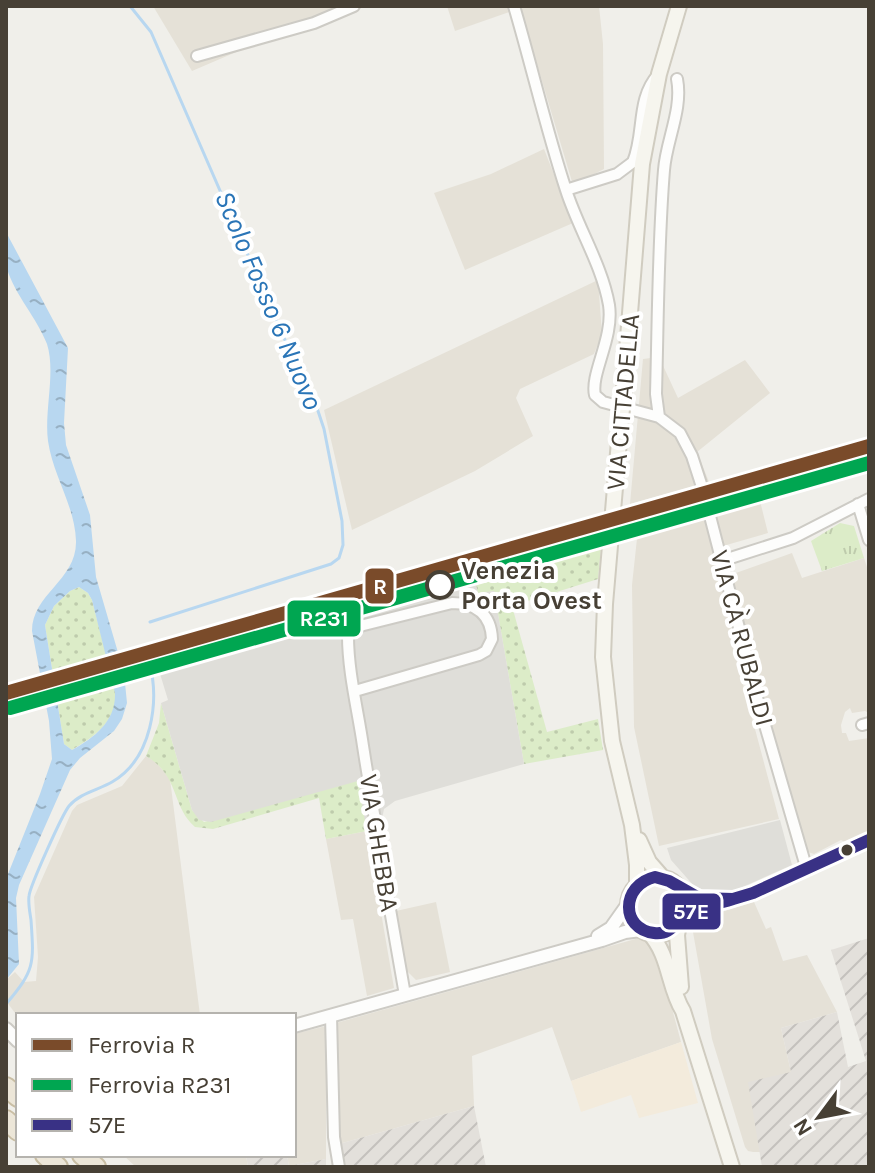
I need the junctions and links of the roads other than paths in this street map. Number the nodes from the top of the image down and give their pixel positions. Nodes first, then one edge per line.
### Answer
1 (354, 6) edge
2 (514, 6) edge
3 (679, 6) edge
4 (197, 56) dead end
5 (659, 74) junction
6 (677, 79) dead end
7 (617, 174) junction
8 (566, 190) junction
9 (639, 198) junction
10 (659, 417) junction
11 (869, 499) edge
12 (858, 504) junction
13 (869, 540) edge
14 (721, 561) junction
15 (354, 687) junction
16 (632, 825) junction
17 (869, 840) edge
18 (807, 870) junction
19 (663, 878) junction
20 (637, 885) junction
21 (682, 890) junction
22 (737, 899) junction
23 (628, 904) junction
24 (682, 920) junction
25 (645, 932) junction
26 (581, 945) junction
27 (405, 995) junction
28 (683, 1011) junction
29 (331, 1016) junction
30 (296, 1025) edge
31 (339, 1167) edge
32 (732, 1167) edge

1 - 4 street
2 - 8 street
3 - 5 main road, VIA CITTADELLA
5 - 7 street
5 - 9 main road, VIA CITTADELLA
6 - 10 street
7 - 8 street
7 - 9 street
8 - 10 street
9 - 16 main road, VIA CITTADELLA, bridge
10 - 14 street, VIA CÀ RUBALDI
11 - 12 street
12 - 13 street
12 - 14 street
14 - 18 street, VIA CÀ RUBALDI
15 - 15 street, VIA GHEBBA
15 - 27 street, VIA GHEBBA
16 - 19 main road, VIA CITTADELLA
16 - 20 main road, VIA CITTADELLA
17 - 18 street
18 - 22 street
19 - 20 main road
19 - 21 main road
20 - 23 main road
21 - 22 street
21 - 24 main road
22 - 24 street
23 - 25 main road
23 - 26 street
24 - 25 main road
24 - 28 main road
25 - 26 street
25 - 28 main road
26 - 27 street
27 - 29 street
28 - 32 main road
29 - 30 street
29 - 31 street

